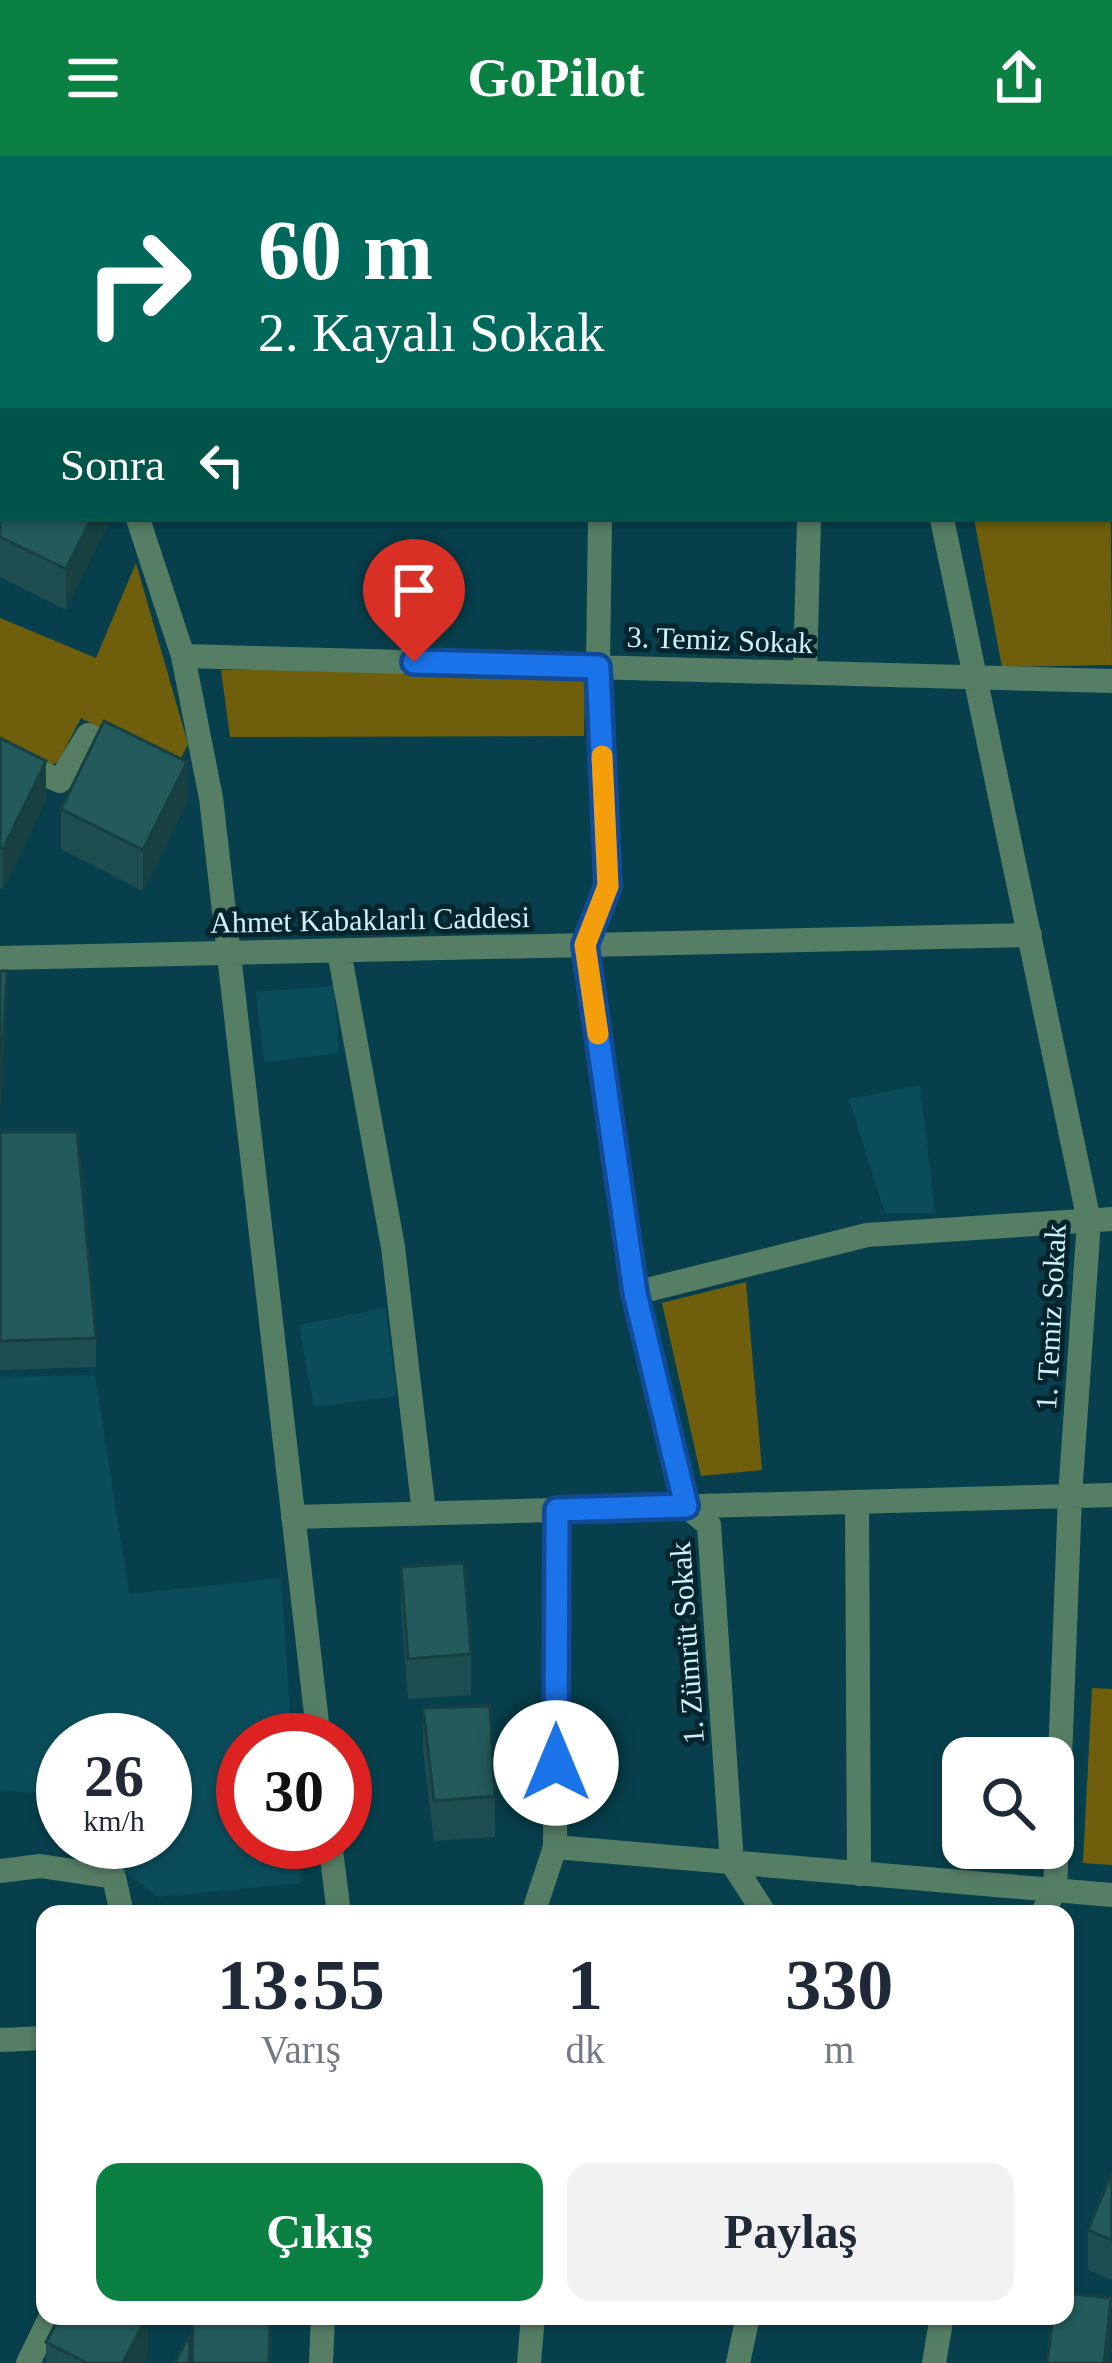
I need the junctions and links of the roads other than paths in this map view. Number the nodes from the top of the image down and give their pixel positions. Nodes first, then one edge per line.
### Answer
1 (139, 522) edge
2 (600, 522) edge
3 (809, 522) edge
4 (943, 522) edge
5 (183, 656) junction
6 (598, 667) junction
7 (805, 672) junction
8 (976, 677) junction
9 (1112, 681) edge
10 (0, 754) edge
11 (150, 766) edge
12 (1030, 935) junction
13 (585, 945) junction
14 (339, 950) junction
15 (227, 953) junction
16 (0, 958) edge
17 (1101, 1220) edge
18 (635, 1293) junction
19 (1112, 1495) edge
20 (1070, 1496) junction
21 (857, 1502) junction
22 (686, 1506) junction
23 (557, 1510) junction
24 (424, 1513) junction
25 (293, 1516) junction
26 (316, 1713) edge
27 (555, 1847) junction
28 (732, 1863) junction
29 (333, 1869) edge
30 (0, 1871) edge
31 (860, 1874) junction
32 (1055, 1891) junction
33 (1112, 1895) edge
34 (120, 1905) edge
35 (337, 1905) edge
36 (536, 1905) edge
37 (759, 1905) edge
38 (1047, 1905) edge
39 (36, 2038) edge
40 (0, 2039) edge
41 (47, 2325) edge
42 (322, 2325) edge
43 (532, 2325) edge
44 (746, 2325) edge
45 (940, 2325) edge
46 (28, 2363) edge
47 (320, 2363) edge
48 (529, 2363) edge
49 (738, 2363) edge
50 (934, 2363) edge

1 - 5 street
2 - 6 street, 1. Zümrüt Sokak
3 - 7 street
4 - 8 street, 1. Temiz Sokak
5 - 6 street, 3. Temiz Sokak
5 - 15 street
6 - 7 street, 3. Temiz Sokak
6 - 13 street, 1. Zümrüt Sokak
7 - 8 street, 3. Temiz Sokak
8 - 9 street, 3. Temiz Sokak
8 - 12 street, 1. Temiz Sokak
10 - 11 street
12 - 13 street, Ahmet Kabaklarlı Caddesi
12 - 17 street, 1. Temiz Sokak
13 - 14 street, Ahmet Kabaklarlı Caddesi
13 - 18 street, 1. Zümrüt Sokak
14 - 15 street, Ahmet Kabaklarlı Caddesi
14 - 24 street
15 - 16 street, Ahmet Kabaklarlı Caddesi
15 - 25 street
17 - 18 street
17 - 20 street, 1. Temiz Sokak
18 - 22 street, 1. Zümrüt Sokak
19 - 20 street
20 - 21 street
20 - 32 street, 1. Temiz Sokak
21 - 22 street
21 - 31 street
22 - 23 street
22 - 28 street, 1. Zümrüt Sokak
23 - 24 street
23 - 27 street
24 - 25 street
25 - 26 street
27 - 28 street
27 - 36 street
28 - 31 street
28 - 37 street, 1. Zümrüt Sokak
29 - 35 street
30 - 34 street
31 - 32 street
32 - 33 street
32 - 38 street, 1. Temiz Sokak
39 - 40 street
41 - 46 street
42 - 47 street
43 - 48 street
44 - 49 street
45 - 50 street

